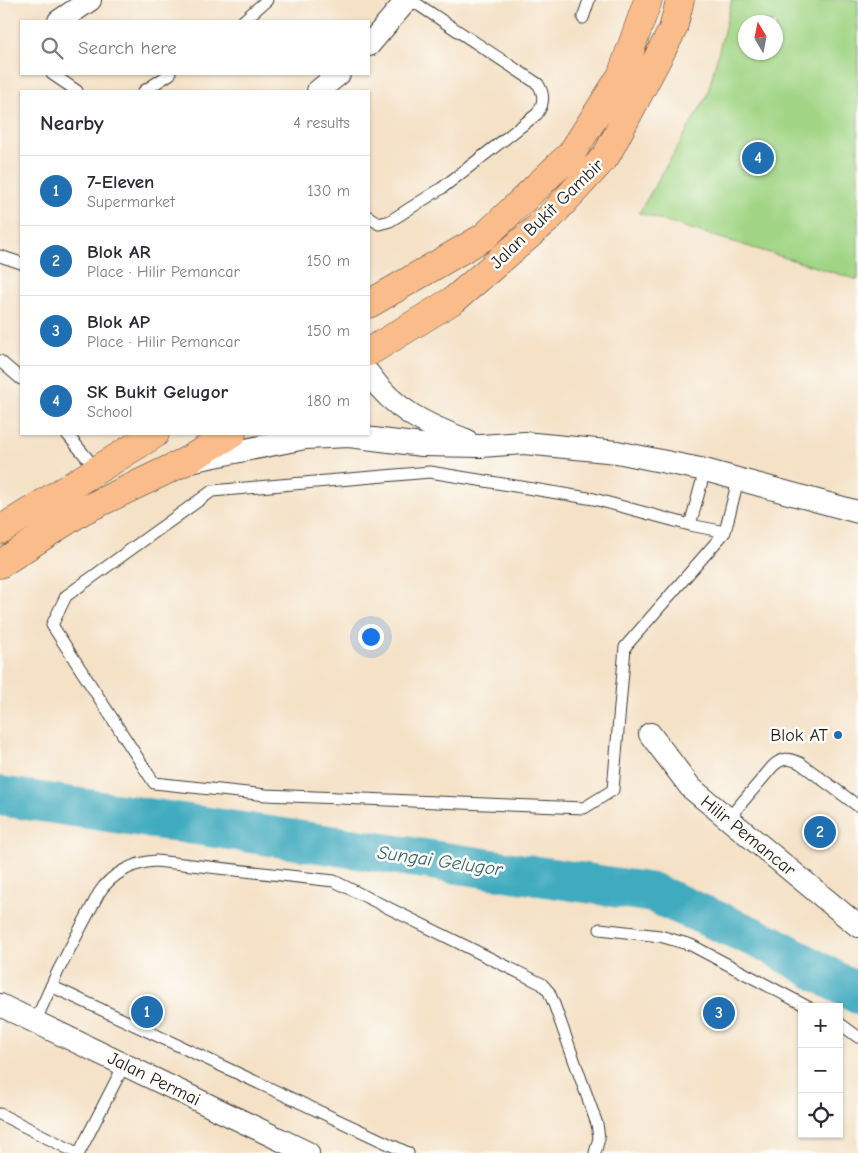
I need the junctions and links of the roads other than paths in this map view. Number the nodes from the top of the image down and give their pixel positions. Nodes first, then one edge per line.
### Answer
1 (90, 0) edge
2 (267, 0) edge
3 (407, 0) edge
4 (411, 0) edge
5 (588, 0) edge
6 (648, 0) edge
7 (680, 0) edge
8 (584, 18) dead end
9 (60, 20) edge
10 (244, 20) edge
11 (370, 44) edge
12 (53, 75) edge
13 (168, 75) edge
14 (338, 75) edge
15 (76, 90) edge
16 (146, 90) edge
17 (319, 90) edge
18 (370, 218) edge
19 (0, 256) edge
20 (20, 263) edge
21 (370, 303) edge
22 (370, 351) edge
23 (0, 361) edge
24 (370, 375) edge
25 (20, 378) edge
26 (68, 435) edge
27 (154, 435) edge
28 (230, 435) edge
29 (481, 446) junction
30 (184, 462) junction
31 (97, 470) junction
32 (705, 470) junction
33 (738, 480) junction
34 (858, 512) edge
35 (6, 521) edge
36 (690, 525) junction
37 (725, 532) junction
38 (0, 564) edge
39 (650, 734) dead end
40 (858, 806) edge
41 (728, 819) junction
42 (858, 926) edge
43 (600, 929) dead end
44 (52, 986) junction
45 (800, 1003) edge
46 (0, 1005) edge
47 (35, 1022) junction
48 (843, 1026) edge
49 (858, 1037) edge
50 (124, 1065) junction
51 (0, 1114) edge
52 (78, 1153) edge
53 (308, 1153) edge
54 (408, 1153) edge
55 (595, 1153) edge

1 - 9 street
2 - 10 lane
3 - 11 street
4 - 18 lane
5 - 8 lane
6 - 21 main road, Jalan Bukit Gambir
7 - 22 main road, Jalan Bukit Gambir
12 - 15 lane
13 - 16 lane
14 - 17 street
19 - 20 lane
23 - 25 lane
24 - 29 street
26 - 31 lane
27 - 31 main road
28 - 30 main road
29 - 30 street
29 - 32 street
30 - 38 main road
31 - 35 main road
32 - 33 street
32 - 36 lane
33 - 34 street
33 - 37 lane
36 - 37 lane
36 - 37 lane
39 - 41 street, Hilir Pemancar
40 - 41 lane
41 - 42 street, Hilir Pemancar
43 - 45 lane
44 - 47 lane
44 - 54 lane
44 - 55 lane
46 - 47 street, Jalan Permai
47 - 50 street, Jalan Permai
48 - 49 lane
50 - 52 lane
50 - 53 street, Jalan Permai
51 - 52 lane

